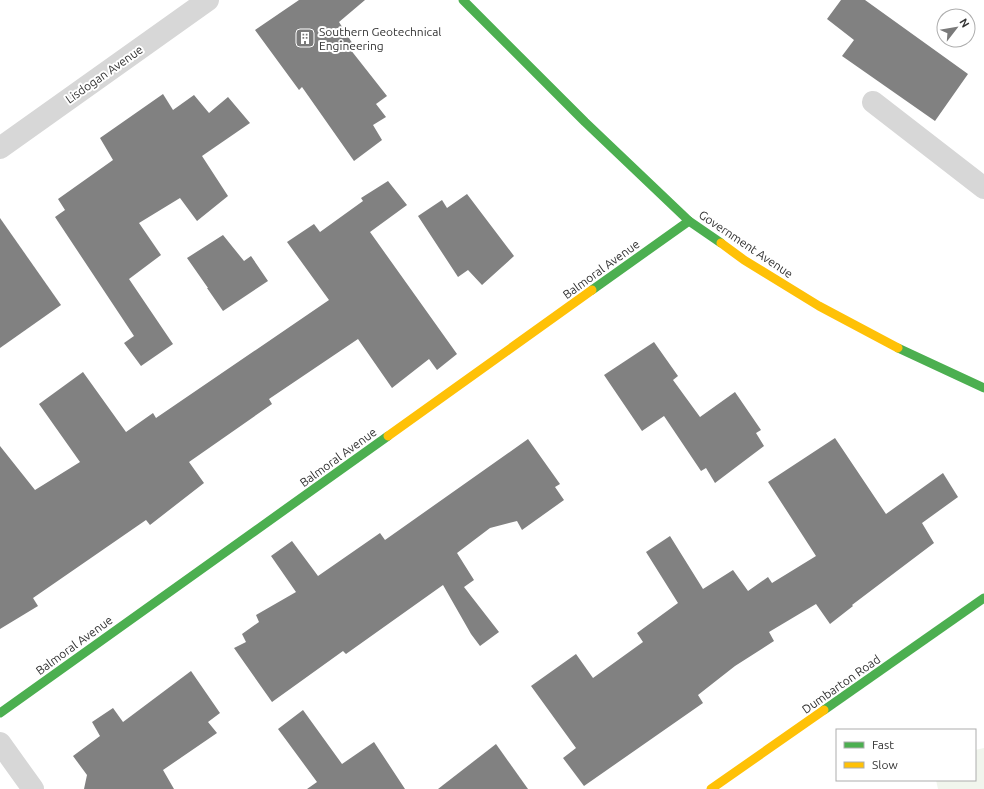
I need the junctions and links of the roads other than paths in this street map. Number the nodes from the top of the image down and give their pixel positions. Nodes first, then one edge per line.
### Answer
1 (208, 0) edge
2 (463, 0) edge
3 (873, 102) dead end
4 (0, 148) edge
5 (984, 188) edge
6 (689, 221) junction
7 (984, 388) edge
8 (984, 598) edge
9 (0, 713) edge
10 (0, 743) edge
11 (729, 783) edge
12 (33, 789) edge
13 (711, 789) edge

1 - 4 street, Lisdogan Avenue
2 - 6 street, Government Avenue
3 - 5 street
6 - 7 street, Government Avenue
6 - 9 street, Balmoral Avenue
8 - 11 street, Dumbarton Road
10 - 12 street
11 - 13 street, Dumbarton Road

